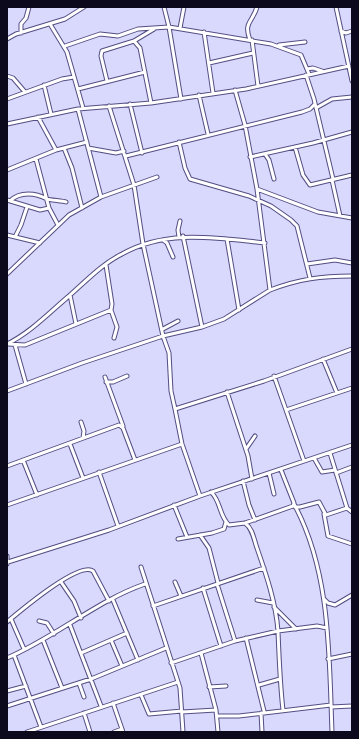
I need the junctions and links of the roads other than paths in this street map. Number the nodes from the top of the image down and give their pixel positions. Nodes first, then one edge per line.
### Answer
1 (29, 7) edge
2 (84, 7) edge
3 (164, 7) edge
4 (184, 7) edge
5 (257, 7) edge
6 (336, 7) edge
7 (50, 24) junction
8 (169, 27) junction
9 (180, 28) junction
10 (154, 29) junction
11 (341, 31) junction
12 (352, 31) edge
13 (204, 32) junction
14 (20, 33) junction
15 (7, 39) edge
16 (251, 40) junction
17 (134, 41) junction
18 (305, 42) dead end
19 (64, 46) junction
20 (277, 46) junction
21 (253, 53) junction
22 (352, 53) edge
23 (348, 55) junction
24 (209, 63) junction
25 (349, 66) junction
26 (307, 69) junction
27 (323, 71) junction
28 (73, 72) junction
29 (145, 72) junction
30 (307, 75) junction
31 (7, 76) edge
32 (69, 77) junction
33 (74, 77) junction
34 (352, 80) edge
35 (107, 81) junction
36 (44, 85) junction
37 (258, 86) junction
38 (78, 89) junction
39 (235, 90) junction
40 (25, 92) junction
41 (213, 92) junction
42 (199, 95) junction
43 (352, 97) edge
44 (7, 99) edge
45 (181, 99) junction
46 (151, 103) junction
47 (130, 104) junction
48 (109, 106) junction
49 (316, 107) junction
50 (78, 108) junction
51 (83, 108) junction
52 (51, 114) junction
53 (38, 117) junction
54 (7, 124) edge
55 (245, 125) junction
56 (352, 132) edge
57 (208, 134) junction
58 (324, 140) junction
59 (87, 142) junction
60 (179, 142) junction
61 (295, 147) junction
62 (64, 148) junction
63 (88, 148) junction
64 (56, 150) junction
65 (124, 151) junction
66 (142, 153) junction
67 (265, 154) junction
68 (126, 156) junction
69 (250, 157) junction
70 (36, 159) junction
71 (7, 170) edge
72 (352, 175) edge
73 (157, 177) dead end
74 (274, 179) dead end
75 (333, 180) junction
76 (134, 185) junction
77 (257, 189) junction
78 (101, 197) junction
79 (8, 200) edge
80 (48, 200) junction
81 (258, 200) junction
82 (66, 202) dead end
83 (27, 206) junction
84 (49, 208) junction
85 (82, 208) junction
86 (340, 216) junction
87 (352, 218) edge
88 (180, 221) dead end
89 (58, 225) junction
90 (7, 235) edge
91 (183, 236) junction
92 (15, 237) junction
93 (179, 237) junction
94 (227, 239) junction
95 (163, 240) junction
96 (40, 243) junction
97 (265, 243) junction
98 (143, 244) junction
99 (173, 256) dead end
100 (352, 263) edge
101 (307, 264) junction
102 (106, 265) junction
103 (7, 267) edge
104 (13, 269) junction
105 (7, 274) edge
106 (352, 276) edge
107 (310, 278) junction
108 (270, 290) junction
109 (70, 295) junction
110 (111, 310) junction
111 (239, 310) junction
112 (178, 321) dead end
113 (76, 324) junction
114 (202, 327) junction
115 (163, 329) junction
116 (163, 336) junction
117 (114, 338) dead end
118 (8, 344) edge
119 (15, 345) junction
120 (352, 349) edge
121 (323, 359) junction
122 (128, 376) dead end
123 (274, 376) junction
124 (105, 377) dead end
125 (106, 382) junction
126 (26, 384) junction
127 (352, 388) edge
128 (7, 391) edge
129 (227, 392) junction
130 (337, 393) junction
131 (175, 409) junction
132 (286, 410) junction
133 (81, 422) dead end
134 (123, 428) junction
135 (255, 436) dead end
136 (82, 438) junction
137 (70, 444) junction
138 (182, 444) junction
139 (352, 445) edge
140 (246, 449) junction
141 (330, 452) junction
142 (314, 458) junction
143 (23, 460) junction
144 (135, 460) junction
145 (304, 461) junction
146 (7, 466) edge
147 (352, 467) edge
148 (281, 470) junction
149 (99, 472) junction
150 (336, 472) junction
151 (269, 474) junction
152 (83, 478) junction
153 (252, 479) junction
154 (243, 481) junction
155 (211, 492) junction
156 (274, 494) dead end
157 (37, 495) junction
158 (200, 496) junction
159 (7, 505) edge
160 (174, 505) junction
161 (294, 505) junction
162 (347, 508) junction
163 (352, 512) edge
164 (324, 514) junction
165 (253, 520) junction
166 (226, 522) junction
167 (245, 523) junction
168 (118, 526) junction
169 (249, 527) junction
170 (200, 535) junction
171 (188, 537) junction
172 (178, 539) dead end
173 (352, 544) edge
174 (7, 556) edge
175 (8, 563) edge
176 (141, 567) dead end
177 (264, 568) junction
178 (61, 582) junction
179 (175, 582) dead end
180 (218, 583) junction
181 (145, 584) junction
182 (203, 588) junction
183 (352, 595) edge
184 (181, 596) junction
185 (324, 599) junction
186 (113, 600) junction
187 (257, 600) dead end
188 (109, 602) junction
189 (331, 604) junction
190 (273, 605) junction
191 (153, 606) junction
192 (325, 612) junction
193 (81, 618) junction
194 (10, 619) junction
195 (40, 621) dead end
196 (7, 622) edge
197 (70, 625) junction
198 (327, 628) junction
199 (296, 629) junction
200 (278, 631) junction
201 (127, 633) junction
202 (54, 634) junction
203 (246, 638) junction
204 (43, 640) junction
205 (111, 640) junction
206 (235, 641) junction
207 (221, 646) junction
208 (166, 648) junction
209 (24, 649) junction
210 (81, 653) junction
211 (201, 653) junction
212 (352, 654) edge
213 (14, 655) junction
214 (7, 658) edge
215 (328, 659) junction
216 (138, 660) junction
217 (171, 663) junction
218 (122, 666) junction
219 (92, 679) junction
220 (280, 679) junction
221 (178, 682) junction
222 (79, 683) junction
223 (259, 685) junction
224 (26, 686) junction
225 (226, 686) dead end
226 (209, 687) junction
227 (62, 688) junction
228 (7, 691) edge
229 (140, 695) junction
230 (84, 697) dead end
231 (30, 698) junction
232 (113, 703) junction
233 (7, 706) edge
234 (101, 706) junction
235 (331, 706) junction
236 (352, 706) edge
237 (216, 710) junction
238 (283, 710) junction
239 (182, 712) junction
240 (263, 712) junction
241 (84, 713) junction
242 (217, 716) junction
243 (40, 727) junction
244 (122, 731) edge
245 (27, 732) edge
246 (90, 732) edge
247 (114, 732) edge
248 (183, 732) edge
249 (218, 732) edge
250 (262, 732) edge
251 (332, 732) edge

1 - 14 street
2 - 7 street
3 - 8 street
4 - 9 street
5 - 16 street
6 - 11 street
7 - 14 street
7 - 19 street
8 - 9 street
8 - 10 street
8 - 45 street
9 - 13 street
10 - 17 street
10 - 19 street
11 - 12 street
11 - 23 street
13 - 16 street
13 - 24 street
14 - 15 street
16 - 20 street
16 - 21 street
17 - 29 street
17 - 35 street
18 - 20 street
19 - 28 street
20 - 26 street
21 - 24 street
21 - 37 street
22 - 23 street
23 - 25 street
24 - 41 street
25 - 27 street
25 - 34 street
26 - 27 street
26 - 30 street
27 - 30 street
28 - 32 street
28 - 33 street
29 - 35 street
29 - 46 street
30 - 37 street
30 - 49 street
31 - 40 street
32 - 33 street
32 - 36 street
33 - 38 street
35 - 38 street
36 - 40 street
36 - 52 street
37 - 39 street
38 - 51 street
39 - 41 street
39 - 55 street
40 - 44 street
41 - 42 street
42 - 45 street
42 - 57 street
43 - 49 street
45 - 46 street
46 - 47 street
47 - 48 street
47 - 66 street
48 - 51 street
48 - 65 street
49 - 55 street
49 - 58 street
50 - 51 street
50 - 52 street
50 - 59 street
52 - 53 street
53 - 54 street
53 - 64 street
55 - 57 street
55 - 69 street
56 - 58 street
57 - 60 street
58 - 61 street
58 - 75 street
59 - 62 street
59 - 63 street
60 - 66 street
60 - 81 street
61 - 67 street
61 - 75 street
62 - 64 street
62 - 85 street
63 - 65 street
63 - 78 street
64 - 70 street
65 - 68 street
66 - 68 street
67 - 69 street
67 - 74 street
68 - 76 street
69 - 77 street
70 - 71 street
70 - 80 street
72 - 75 street
73 - 76 street
75 - 86 street
76 - 78 street
76 - 98 street
77 - 81 street
77 - 86 street
78 - 85 street
79 - 80 street
79 - 83 street
80 - 82 street
80 - 84 street
81 - 97 street
81 - 101 street
83 - 84 street
83 - 92 street
84 - 89 street
85 - 89 street
86 - 87 street
88 - 93 street
89 - 96 street
90 - 92 street
91 - 93 street
91 - 94 street
91 - 114 street
92 - 96 street
93 - 95 street
94 - 97 street
94 - 111 street
95 - 98 street
95 - 99 street
96 - 104 street
97 - 108 street
98 - 102 street
98 - 115 street
100 - 101 street
101 - 107 street
102 - 109 street
102 - 110 street
103 - 104 street
104 - 105 street
106 - 107 street
107 - 108 street
108 - 111 street
109 - 113 street
109 - 118 street
110 - 113 street
110 - 117 street
111 - 114 street
112 - 115 street
113 - 119 street
114 - 116 street
115 - 116 street
116 - 126 street
116 - 131 street
118 - 119 street
119 - 126 street
120 - 121 street
121 - 123 street
121 - 130 street
122 - 125 street
123 - 129 street
123 - 132 street
124 - 125 street
125 - 134 street
126 - 128 street
127 - 130 street
129 - 131 street
129 - 140 street
130 - 132 street
131 - 138 street
132 - 145 street
133 - 136 street
134 - 136 street
134 - 144 street
135 - 140 street
136 - 137 street
137 - 143 street
137 - 152 street
138 - 144 street
138 - 158 street
139 - 141 street
140 - 153 street
141 - 142 street
141 - 150 street
142 - 145 street
142 - 150 street
143 - 146 street
143 - 157 street
144 - 149 street
145 - 148 street
147 - 150 street
148 - 151 street
148 - 161 street
149 - 152 street
149 - 168 street
150 - 162 street
151 - 153 street
151 - 156 street
152 - 157 street
153 - 154 street
154 - 155 street
154 - 165 street
155 - 158 street
155 - 166 street
157 - 159 street
158 - 160 street
160 - 168 street
160 - 171 street
161 - 164 street
161 - 165 street
161 - 185 street
162 - 163 street
162 - 164 street
164 - 173 street
165 - 167 street
165 - 169 street
166 - 167 street
166 - 170 street
167 - 169 street
168 - 175 street
169 - 177 street
170 - 171 street
170 - 180 street
171 - 172 street
174 - 175 street
176 - 181 street
177 - 180 street
177 - 190 street
178 - 188 street
178 - 193 street
178 - 194 street
179 - 184 street
180 - 182 street
180 - 206 street
181 - 186 street
181 - 191 street
182 - 184 street
182 - 207 street
183 - 189 street
184 - 191 street
185 - 189 street
185 - 192 street
186 - 188 street
186 - 201 street
187 - 190 street
188 - 193 street
189 - 192 street
190 - 199 street
190 - 200 street
191 - 208 street
192 - 198 street
193 - 197 street
194 - 196 street
194 - 209 street
195 - 202 street
197 - 202 street
197 - 210 street
198 - 199 street
198 - 215 street
199 - 200 street
200 - 203 street
200 - 220 street
201 - 205 street
201 - 216 street
202 - 204 street
203 - 206 street
203 - 223 street
204 - 209 street
204 - 227 street
205 - 210 street
205 - 218 street
206 - 207 street
207 - 211 street
208 - 216 street
208 - 217 street
209 - 213 street
210 - 219 street
211 - 217 street
211 - 226 street
212 - 215 street
213 - 214 street
213 - 224 street
215 - 235 street
216 - 218 street
217 - 221 street
218 - 219 street
219 - 222 street
219 - 234 street
220 - 223 street
220 - 238 street
221 - 229 street
221 - 239 street
222 - 227 street
222 - 230 street
223 - 240 street
224 - 228 street
224 - 231 street
225 - 226 street
226 - 237 street
227 - 231 street
229 - 232 street
229 - 239 street
231 - 233 street
231 - 243 street
232 - 234 street
232 - 244 street
234 - 241 street
235 - 236 street
235 - 238 street
235 - 251 street
237 - 239 street
237 - 242 street
238 - 240 street
239 - 248 street
240 - 242 street
240 - 250 street
241 - 243 street
241 - 246 street
242 - 249 street
243 - 245 street
244 - 247 street

